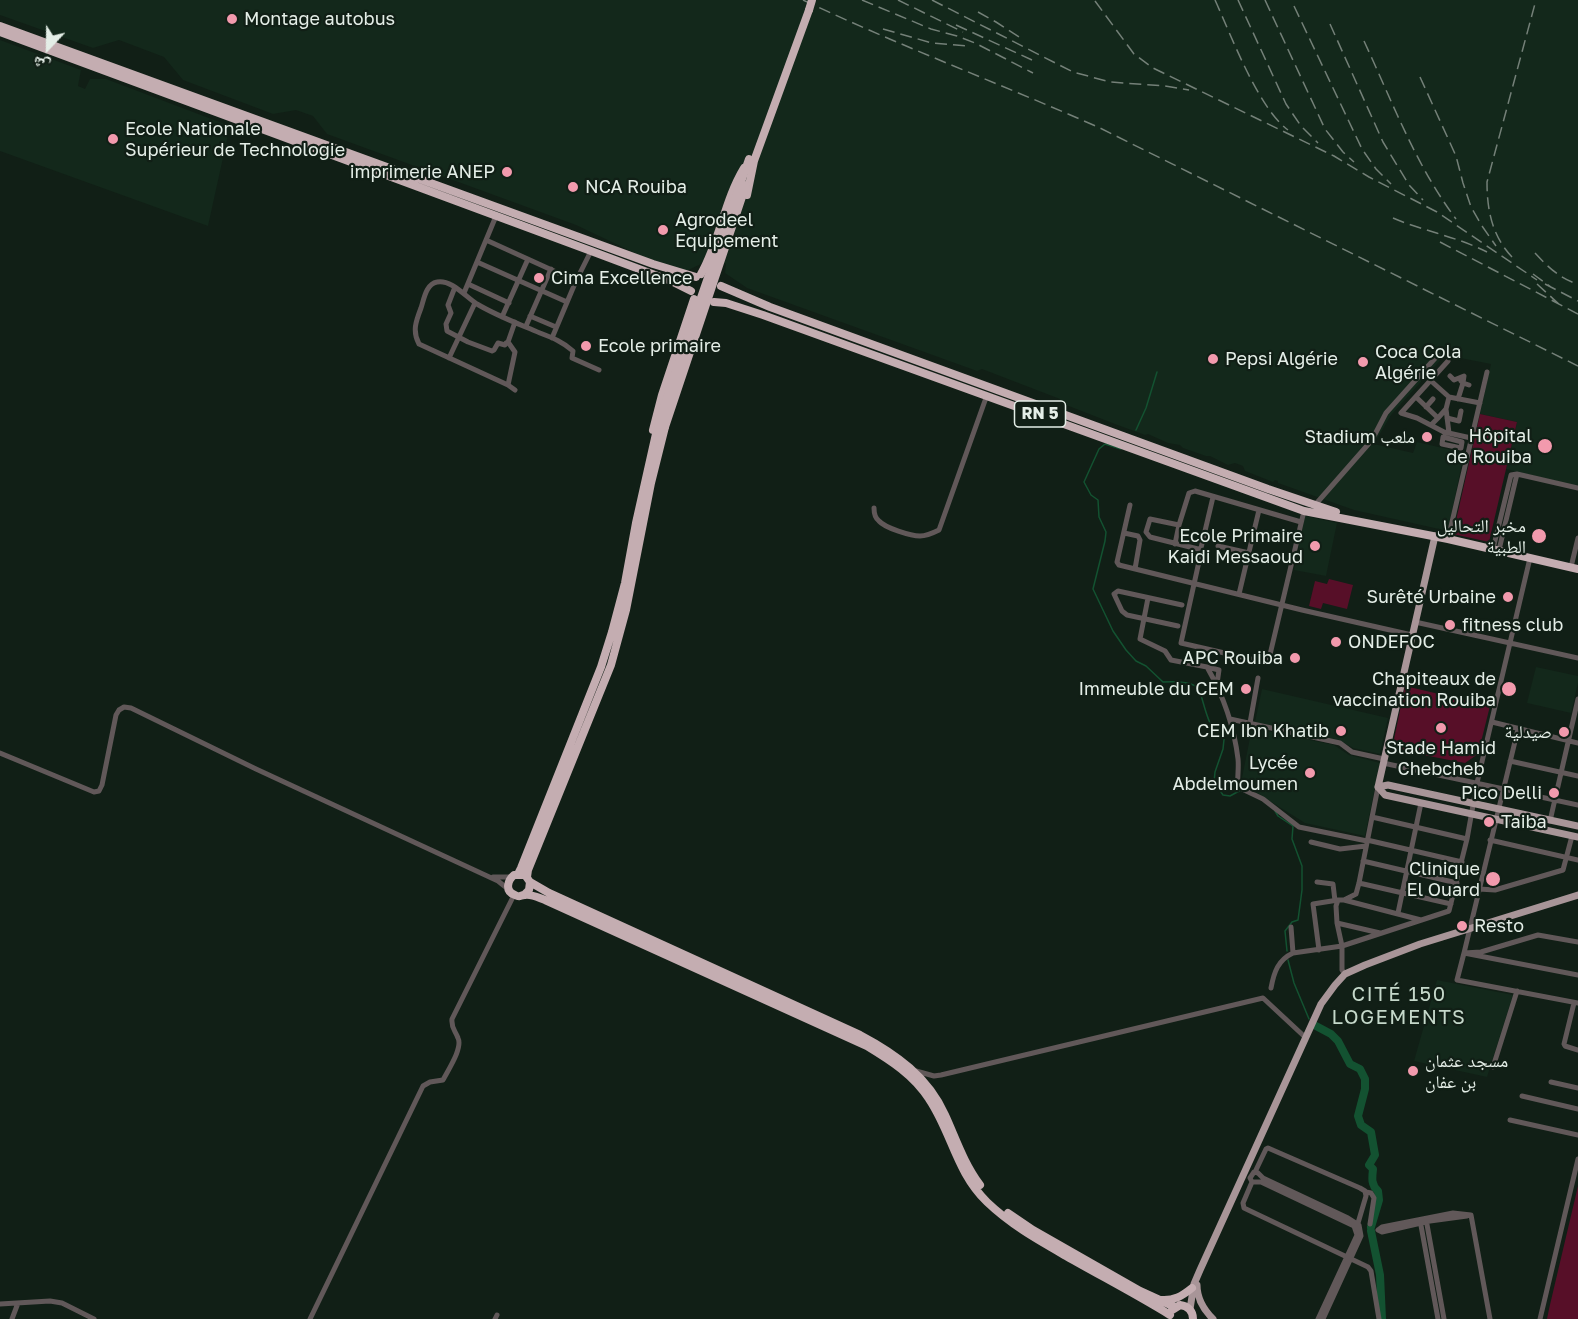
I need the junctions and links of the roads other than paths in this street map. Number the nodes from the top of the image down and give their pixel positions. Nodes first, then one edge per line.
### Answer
1 (812, 0) edge
2 (807, 6) edge
3 (0, 26) edge
4 (0, 32) edge
5 (752, 160) junction
6 (496, 216) junction
7 (486, 240) junction
8 (591, 251) junction
9 (528, 259) junction
10 (477, 262) junction
11 (550, 269) junction
12 (699, 276) junction
13 (519, 281) junction
14 (576, 281) junction
15 (720, 283) junction
16 (468, 284) junction
17 (455, 287) junction
18 (541, 290) junction
19 (464, 293) junction
20 (692, 295) junction
21 (567, 302) junction
22 (475, 303) junction
23 (509, 303) junction
24 (712, 303) junction
25 (530, 316) junction
26 (502, 317) junction
27 (515, 322) junction
28 (526, 326) junction
29 (556, 327) junction
30 (459, 338) junction
31 (552, 338) junction
32 (508, 342) junction
33 (1438, 355) dead end
34 (449, 358) junction
35 (1448, 361) dead end
36 (599, 370) dead end
37 (1487, 372) dead end
38 (1450, 376) dead end
39 (1430, 380) junction
40 (508, 385) junction
41 (515, 390) dead end
42 (987, 395) junction
43 (1416, 397) junction
44 (1449, 397) junction
45 (1433, 399) dead end
46 (1458, 399) junction
47 (1479, 403) junction
48 (1426, 407) junction
49 (1446, 410) junction
50 (1461, 411) dead end
51 (1438, 418) junction
52 (1447, 418) junction
53 (1431, 425) junction
54 (1451, 438) junction
55 (1472, 438) junction
56 (651, 468) junction
57 (1578, 488) edge
58 (1266, 493) junction
59 (1213, 497) junction
60 (1130, 506) dead end
61 (874, 508) dead end
62 (1310, 509) junction
63 (1259, 510) junction
64 (1301, 522) junction
65 (1179, 525) junction
66 (1124, 533) junction
67 (1435, 536) junction
68 (1578, 538) edge
69 (1448, 539) junction
70 (1175, 544) junction
71 (1218, 546) dead end
72 (1496, 550) junction
73 (1249, 553) junction
74 (1200, 557) dead end
75 (1530, 558) junction
76 (1574, 568) edge
77 (1135, 569) junction
78 (1194, 584) junction
79 (1239, 594) junction
80 (1148, 598) junction
81 (1282, 604) junction
82 (1182, 605) dead end
83 (1143, 618) junction
84 (1414, 622) junction
85 (1178, 626) dead end
86 (1412, 635) junction
87 (1510, 643) junction
88 (1578, 658) edge
89 (1258, 678) dead end
90 (1578, 699) edge
91 (1230, 719) junction
92 (1492, 722) junction
93 (1250, 723) junction
94 (1518, 729) junction
95 (1569, 741) junction
96 (1578, 743) edge
97 (0, 753) edge
98 (1383, 761) junction
99 (1510, 761) junction
100 (1561, 772) junction
101 (1578, 776) edge
102 (1477, 783) junction
103 (1378, 787) junction
104 (1503, 789) junction
105 (1555, 800) junction
106 (1421, 803) junction
107 (1474, 804) junction
108 (1578, 805) edge
109 (1498, 810) junction
110 (1472, 814) junction
111 (1372, 817) junction
112 (1495, 819) junction
113 (1550, 821) junction
114 (1578, 826) edge
115 (1416, 827) junction
116 (1575, 837) edge
117 (1467, 839) junction
118 (1490, 840) junction
119 (1367, 842) junction
120 (1311, 843) dead end
121 (1411, 850) junction
122 (1567, 858) junction
123 (1578, 860) edge
124 (1363, 861) junction
125 (1462, 862) junction
126 (1407, 871) junction
127 (514, 875) junction
128 (486, 876) junction
129 (529, 880) junction
130 (1317, 882) dead end
131 (1359, 883) junction
132 (1457, 883) junction
133 (1479, 889) junction
134 (511, 892) junction
135 (1402, 893) junction
136 (525, 894) junction
137 (1578, 895) edge
138 (1339, 900) junction
139 (1451, 904) junction
140 (1398, 914) junction
141 (1422, 920) junction
142 (1337, 923) junction
143 (1291, 927) dead end
144 (1469, 930) junction
145 (1382, 933) junction
146 (1578, 942) edge
147 (1342, 946) junction
148 (1319, 950) junction
149 (1293, 953) junction
150 (1464, 953) junction
151 (1345, 974) junction
152 (1578, 975) edge
153 (1271, 988) dead end
154 (1517, 992) junction
155 (1576, 1003) edge
156 (1575, 1011) edge
157 (1306, 1038) junction
158 (1578, 1050) edge
159 (1493, 1067) dead end
160 (914, 1071) junction
161 (1551, 1082) dead end
162 (1578, 1088) edge
163 (1522, 1096) dead end
164 (1578, 1110) edge
165 (1510, 1120) dead end
166 (1578, 1135) edge
167 (1578, 1160) edge
168 (1255, 1172) junction
169 (1252, 1182) junction
170 (1365, 1192) junction
171 (1423, 1221) junction
172 (1370, 1224) dead end
173 (1358, 1226) junction
174 (1348, 1259) junction
175 (1200, 1270) junction
176 (1193, 1286) junction
177 (1153, 1301) junction
178 (18, 1303) junction
179 (0, 1304) edge
180 (1171, 1313) edge
181 (1194, 1316) edge
182 (12, 1319) edge
183 (94, 1319) edge
184 (310, 1319) edge
185 (1213, 1319) edge
186 (1318, 1319) edge
187 (1323, 1319) edge
188 (1379, 1319) edge
189 (1438, 1319) edge
190 (1444, 1319) edge
191 (1490, 1319) edge
192 (1540, 1319) edge

1 - 2 highway, bridge
2 - 5 highway
3 - 12 highway
4 - 6 highway
5 - 12 highway
5 - 15 highway
5 - 56 highway, bridge
6 - 7 street
6 - 8 highway
7 - 9 street
7 - 10 street
8 - 14 street
8 - 20 highway
9 - 11 street
9 - 13 street
10 - 13 street
10 - 16 street
11 - 14 street
11 - 18 street
12 - 15 highway
12 - 20 highway
13 - 18 street
13 - 23 street
14 - 21 street
15 - 24 highway
15 - 58 highway, RN 5
16 - 19 street
16 - 23 street
17 - 19 street
17 - 30 street
17 - 34 street
18 - 21 street
18 - 25 street
19 - 22 street
20 - 24 highway
20 - 56 highway
21 - 29 street
22 - 26 street
22 - 30 street
23 - 26 street
24 - 42 highway, RN 5
24 - 56 highway
25 - 28 street
25 - 29 street
26 - 27 street
27 - 28 street
27 - 32 street
28 - 31 street
29 - 31 street
30 - 32 street
30 - 34 street
31 - 36 street
32 - 40 street
33 - 62 street
34 - 40 street
35 - 39 street
37 - 47 street
38 - 46 street
39 - 43 street
39 - 44 street
40 - 41 street
42 - 58 highway, RN 5
42 - 61 street
43 - 48 street
43 - 53 street
44 - 46 street
44 - 49 street
45 - 48 street
46 - 47 street
47 - 55 street
48 - 51 street
49 - 51 street
49 - 52 street
50 - 52 street
51 - 53 street
52 - 54 street
53 - 54 street
54 - 55 street
55 - 69 street
56 - 127 highway
56 - 129 highway
57 - 72 street
58 - 62 highway, RN 5
59 - 63 street
59 - 65 street
59 - 70 street
60 - 66 street
62 - 64 street
62 - 67 highway, RN 5
63 - 64 street
63 - 73 street
64 - 81 street
65 - 70 street
65 - 70 street
66 - 77 street
66 - 77 street
67 - 69 highway, RN 5
67 - 84 main road
68 - 76 street
69 - 72 highway, RN 5
71 - 73 street
72 - 75 highway, RN 5
73 - 79 street
74 - 78 street
75 - 76 highway, RN 5
75 - 87 street
77 - 78 street
78 - 79 street
78 - 81 street
79 - 81 street
80 - 82 street
80 - 83 street
80 - 83 street
81 - 86 street
83 - 85 street
83 - 91 street
84 - 86 main road
84 - 87 street
86 - 98 main road
87 - 88 street
87 - 92 street
89 - 93 street
90 - 95 street
91 - 93 street
91 - 119 street
92 - 94 street
92 - 102 street
93 - 98 street
94 - 95 street
94 - 99 street
95 - 96 street
95 - 100 street
97 - 128 street
98 - 102 street
98 - 103 main road
99 - 100 street
99 - 104 street
100 - 101 street
100 - 105 street
102 - 104 street
102 - 107 street
103 - 106 main road
103 - 107 main road
103 - 111 street
104 - 105 street
104 - 109 street
105 - 108 street
105 - 113 street
106 - 110 main road
106 - 115 street
107 - 109 main road
107 - 110 street
109 - 112 street
109 - 113 main road
110 - 112 main road
110 - 117 street
111 - 115 street
111 - 119 street
112 - 116 main road
112 - 118 street
113 - 114 main road
115 - 117 street
115 - 121 street
116 - 122 street
117 - 125 street
118 - 122 street
118 - 133 street
119 - 120 street
119 - 121 street
119 - 124 street
121 - 125 street
121 - 126 street
122 - 123 street
122 - 133 street
124 - 126 street
124 - 131 street
125 - 132 street
126 - 132 street
126 - 135 street
127 - 128 street
127 - 129 highway
127 - 134 highway
128 - 134 street
129 - 136 highway
129 - 160 highway
130 - 138 street
131 - 135 street
131 - 138 street
132 - 139 street
133 - 144 street
134 - 136 highway
134 - 184 street
135 - 139 street
135 - 140 street
136 - 177 highway
137 - 144 main road
138 - 140 street
138 - 142 street
138 - 148 street
139 - 141 street
140 - 141 street
141 - 145 street
142 - 145 street
142 - 147 street
143 - 149 street
144 - 150 street
144 - 151 main road
145 - 147 street
146 - 150 street
147 - 148 street
147 - 151 street
148 - 149 street
149 - 153 street
150 - 152 street
150 - 154 street
151 - 157 main road
154 - 155 street
154 - 159 street
155 - 156 street
156 - 158 street
157 - 160 street
157 - 175 main road
160 - 177 highway
161 - 162 street
163 - 164 street
165 - 166 street
167 - 192 street
168 - 169 street
168 - 170 street
168 - 173 street
169 - 173 street
169 - 174 street
170 - 172 street
170 - 173 street
171 - 171 street
171 - 189 street
171 - 190 street
171 - 191 street
173 - 174 street
174 - 186 street
174 - 187 street
174 - 188 street
175 - 176 main road
175 - 185 main road
176 - 177 highway
176 - 180 main road
176 - 181 main road
177 - 180 highway
178 - 179 street
178 - 182 street
178 - 183 street
180 - 181 highway

